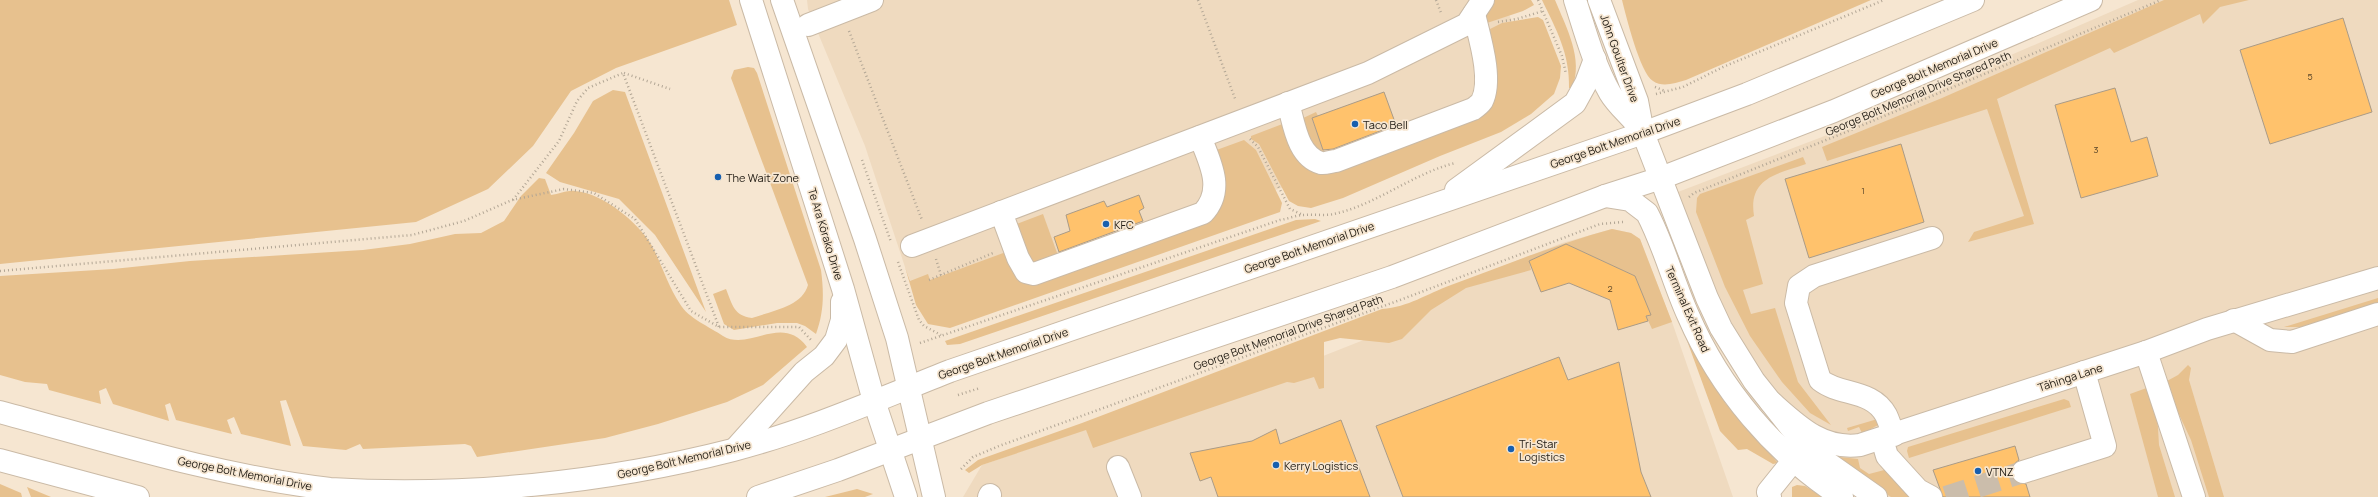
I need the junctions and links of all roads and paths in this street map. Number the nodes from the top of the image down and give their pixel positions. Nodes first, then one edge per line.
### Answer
1 (751, 0) edge
2 (782, 0) edge
3 (872, 0) edge
4 (1198, 0) edge
5 (1538, 0) edge
6 (1575, 0) edge
7 (1599, 0) edge
8 (1884, 0) edge
9 (1973, 0) edge
10 (2091, 0) edge
11 (2161, 0) edge
12 (1478, 7) edge
13 (842, 12) junction
14 (808, 25) dead end
15 (1595, 59) junction
16 (1565, 66) dead end
17 (624, 73) junction
18 (670, 89) dead end
19 (1637, 101) junction
20 (1288, 104) junction
21 (1243, 121) junction
22 (1643, 133) junction
23 (1200, 137) junction
24 (1661, 178) junction
25 (1394, 191) dead end
26 (1605, 196) junction
27 (1685, 199) dead end
28 (512, 200) junction
29 (1437, 203) junction
30 (1001, 212) junction
31 (1303, 215) junction
32 (1625, 221) dead end
33 (1932, 238) dead end
34 (921, 243) junction
35 (0, 271) edge
36 (941, 275) dead end
37 (2378, 278) edge
38 (843, 289) junction
39 (2378, 314) edge
40 (2234, 320) junction
41 (719, 327) junction
42 (937, 337) dead end
43 (813, 341) dead end
44 (2146, 352) junction
45 (2084, 372) junction
46 (909, 387) junction
47 (980, 388) dead end
48 (958, 395) dead end
49 (874, 401) junction
50 (1771, 402) junction
51 (0, 412) edge
52 (1888, 437) junction
53 (920, 438) junction
54 (735, 449) junction
55 (891, 450) junction
56 (0, 460) edge
57 (1793, 461) junction
58 (1118, 467) dead end
59 (961, 468) dead end
60 (2023, 472) tunnel mouth
61 (102, 492) edge
62 (1769, 495) edge
63 (138, 497) edge
64 (758, 497) edge
65 (906, 497) edge
66 (934, 497) edge
67 (1130, 497) edge
68 (1842, 497) edge
69 (1876, 497) edge
70 (1931, 497) edge
71 (2194, 497) edge

1 - 38 main road, Te Ara Kōrako Drive
2 - 46 main road
3 - 13 main road
4 - 21 path
5 - 16 path
6 - 15 main road, John Goulter Drive
7 - 19 main road, John Goulter Drive
8 - 19 path
9 - 22 main road, George Bolt Memorial Drive
10 - 24 main road, George Bolt Memorial Drive
11 - 27 path, George Bolt Memorial Drive Shared Path
12 - 20 main road
12 - 20 main road
13 - 14 main road
13 - 34 path
15 - 22 main road, John Goulter Drive
15 - 29 main road
17 - 18 path
17 - 28 path
17 - 41 path
19 - 22 main road, John Goulter Drive
20 - 21 main road
21 - 23 main road
21 - 31 path
22 - 24 main road, Terminal Exit Road
22 - 29 main road, George Bolt Memorial Drive
23 - 30 main road
23 - 30 main road
24 - 26 main road, George Bolt Memorial Drive
24 - 50 main road, Terminal Exit Road
25 - 31 path
26 - 53 main road, George Bolt Memorial Drive
26 - 57 main road, Terminal Exit Road
28 - 35 path
28 - 41 path
29 - 46 main road, George Bolt Memorial Drive
30 - 34 main road
31 - 42 path
32 - 59 path, George Bolt Memorial Drive Shared Path
33 - 52 main road
34 - 36 path
37 - 40 main road, Tāhinga Lane
38 - 49 main road, Te Ara Kōrako Drive
38 - 54 main road
39 - 40 main road
40 - 44 main road, Tāhinga Lane
41 - 43 path
44 - 45 main road, Tāhinga Lane
44 - 71 main road
45 - 52 main road, Tāhinga Lane
45 - 60 main road
46 - 49 main road, George Bolt Memorial Drive
46 - 53 main road
47 - 48 path
49 - 54 main road, George Bolt Memorial Drive
49 - 55 main road, Te Ara Kōrako Drive
50 - 52 main road, Tāhinga Lane
50 - 69 main road, Terminal Exit Road
51 - 54 main road, George Bolt Memorial Drive
52 - 70 main road
53 - 55 main road, George Bolt Memorial Drive
53 - 66 main road
55 - 64 main road, George Bolt Memorial Drive
55 - 65 main road, Te Ara Kōrako Drive
56 - 61 main road
57 - 62 main road
57 - 68 main road, Terminal Exit Road
58 - 67 main road
61 - 63 main road

